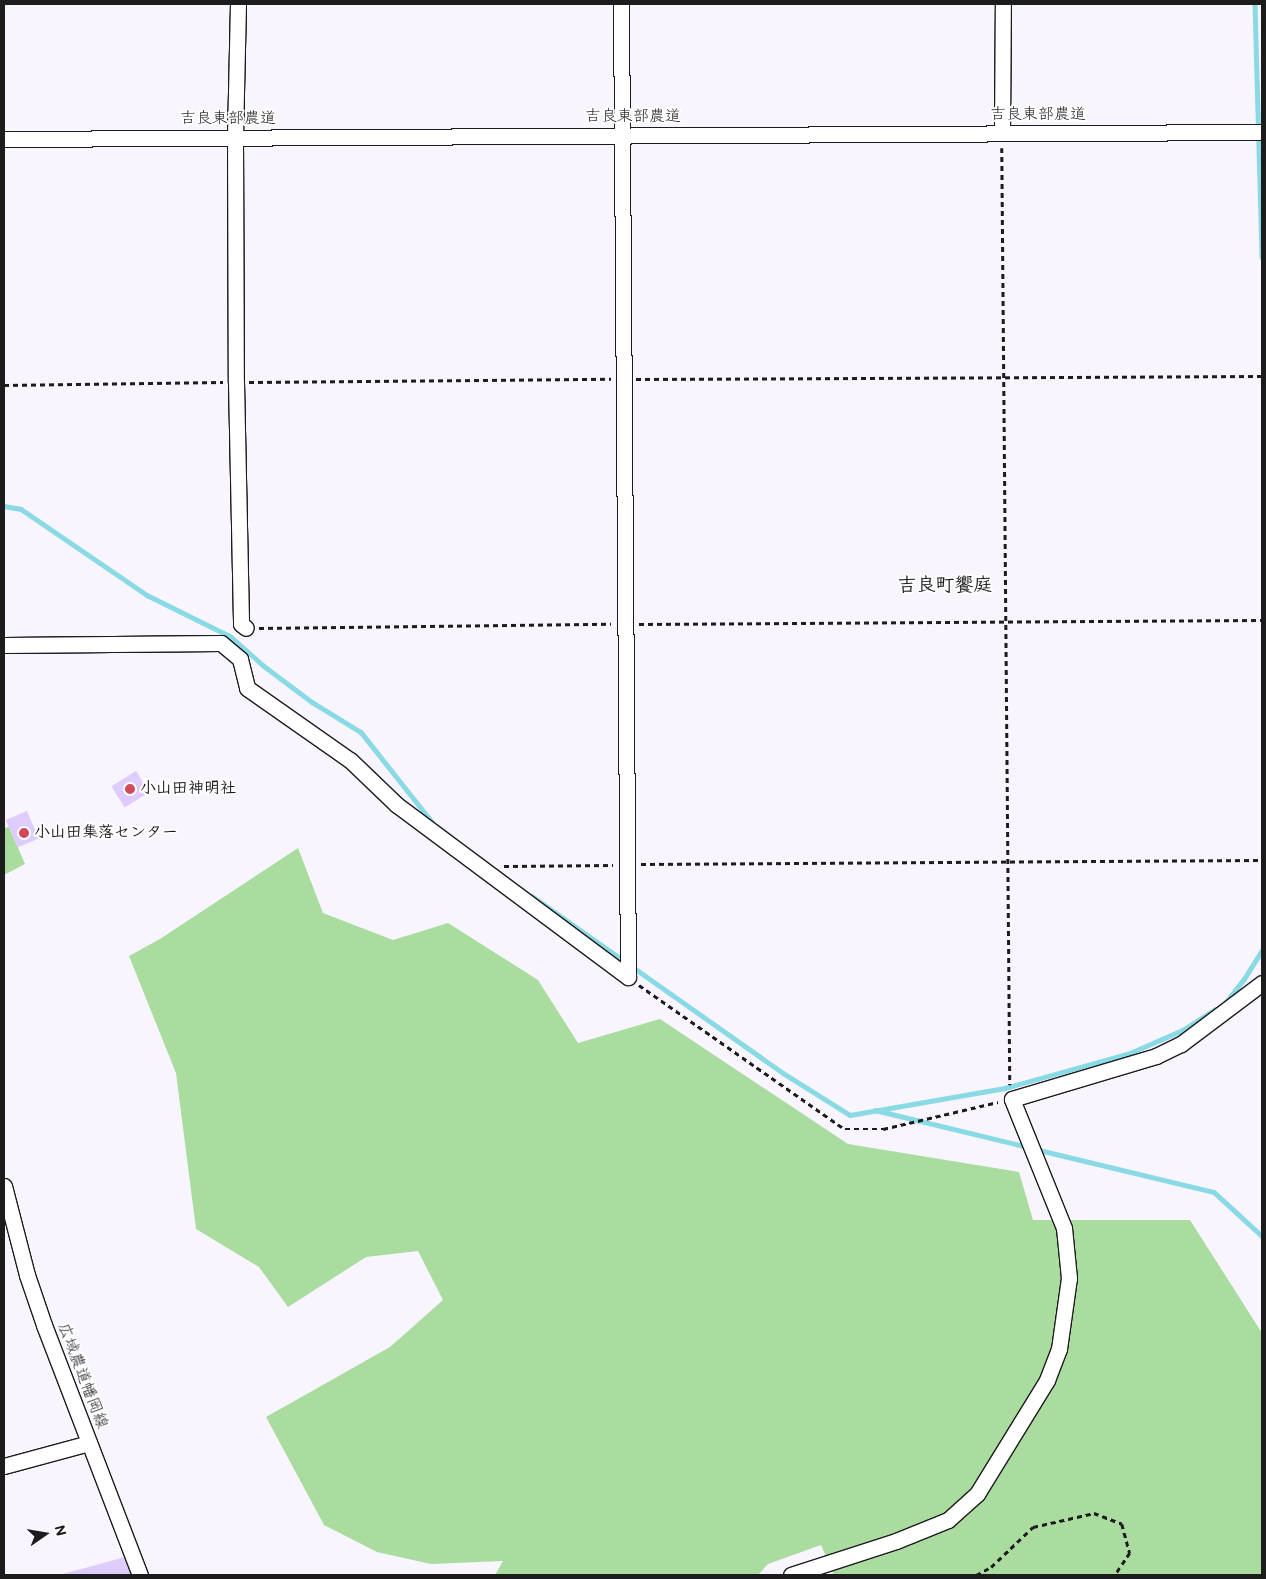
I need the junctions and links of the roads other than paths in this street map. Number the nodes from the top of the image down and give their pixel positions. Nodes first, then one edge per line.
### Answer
1 (238, 4) edge
2 (621, 4) edge
3 (1003, 4) edge
4 (1002, 132) junction
5 (1262, 132) edge
6 (621, 135) junction
7 (235, 136) junction
8 (4, 139) edge
9 (246, 628) road end
10 (4, 645) edge
11 (1262, 983) edge
12 (4, 1186) edge
13 (8, 1214) edge
14 (89, 1443) junction
15 (4, 1466) edge
16 (140, 1575) edge
17 (790, 1575) edge

1 - 7 street
2 - 6 street
3 - 4 street
4 - 5 street, 吉良東部農道
4 - 6 street, 吉良東部農道
6 - 7 street, 吉良東部農道
6 - 10 street
7 - 8 street, 吉良東部農道
7 - 9 street
11 - 17 street
12 - 13 street, 広域農道幡岡線
13 - 14 street, 広域農道幡岡線
14 - 15 street
14 - 16 street, 広域農道幡岡線

